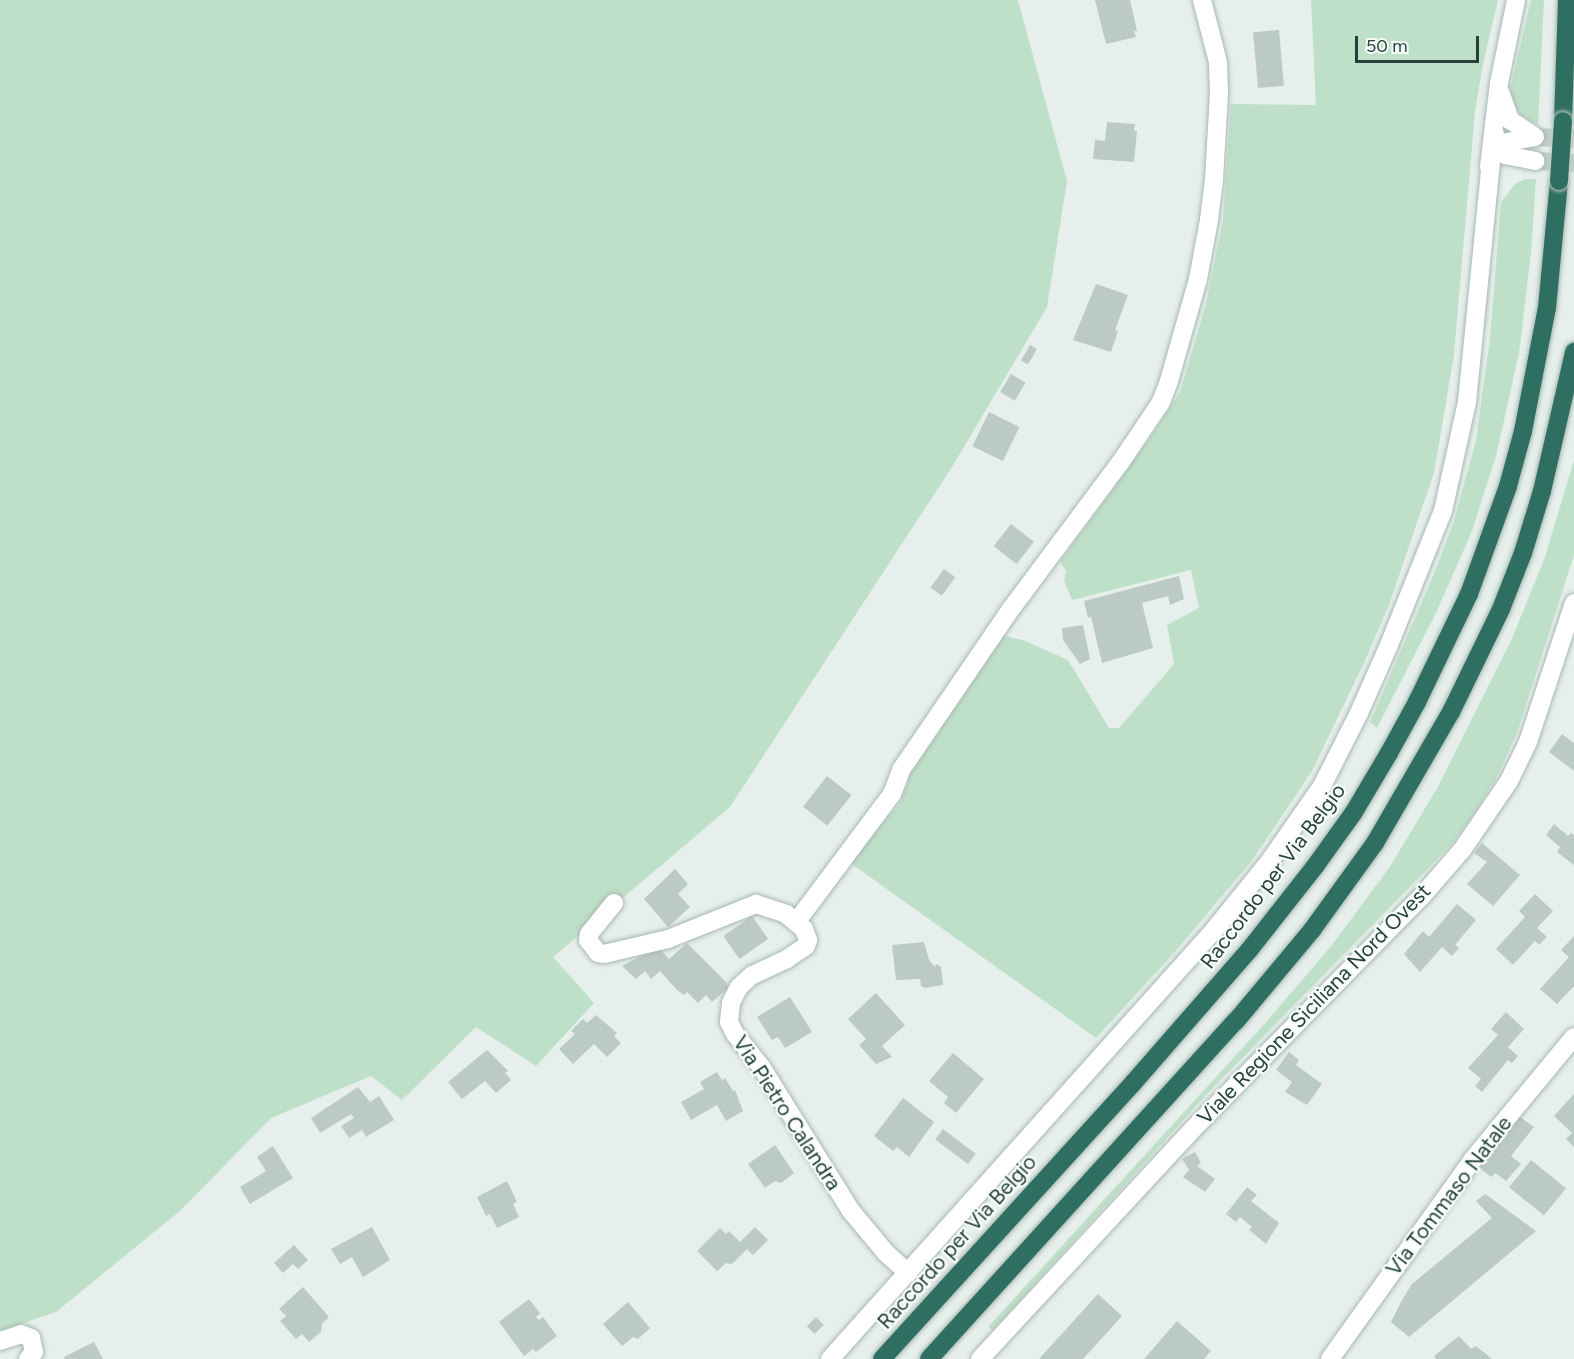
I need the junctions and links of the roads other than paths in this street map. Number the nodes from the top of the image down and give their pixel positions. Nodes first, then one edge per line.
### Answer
1 (1202, 0) edge
2 (1516, 0) edge
3 (1567, 0) edge
4 (1499, 83) junction
5 (1494, 123) junction
6 (1498, 148) junction
7 (1535, 161) tunnel mouth
8 (1489, 171) junction
9 (1574, 352) edge
10 (1574, 603) edge
11 (614, 903) dead end
12 (797, 921) junction
13 (1574, 1037) edge
14 (908, 1273) junction
15 (0, 1341) edge
16 (28, 1359) edge
17 (830, 1359) edge
18 (882, 1359) edge
19 (929, 1359) edge
20 (980, 1359) edge
21 (1330, 1359) edge

1 - 12 street
2 - 4 street
3 - 18 highway, Raccordo per Via Belgio, bridge
4 - 5 street
4 - 6 street
5 - 6 street
5 - 8 street
6 - 7 street
6 - 8 street
8 - 14 street
9 - 19 highway
10 - 20 street, Viale Regione Siciliana Nord Ovest
11 - 12 street
12 - 14 street, Via Pietro Calandra
13 - 21 street, Via Tommaso Natale
14 - 17 street
15 - 16 street

